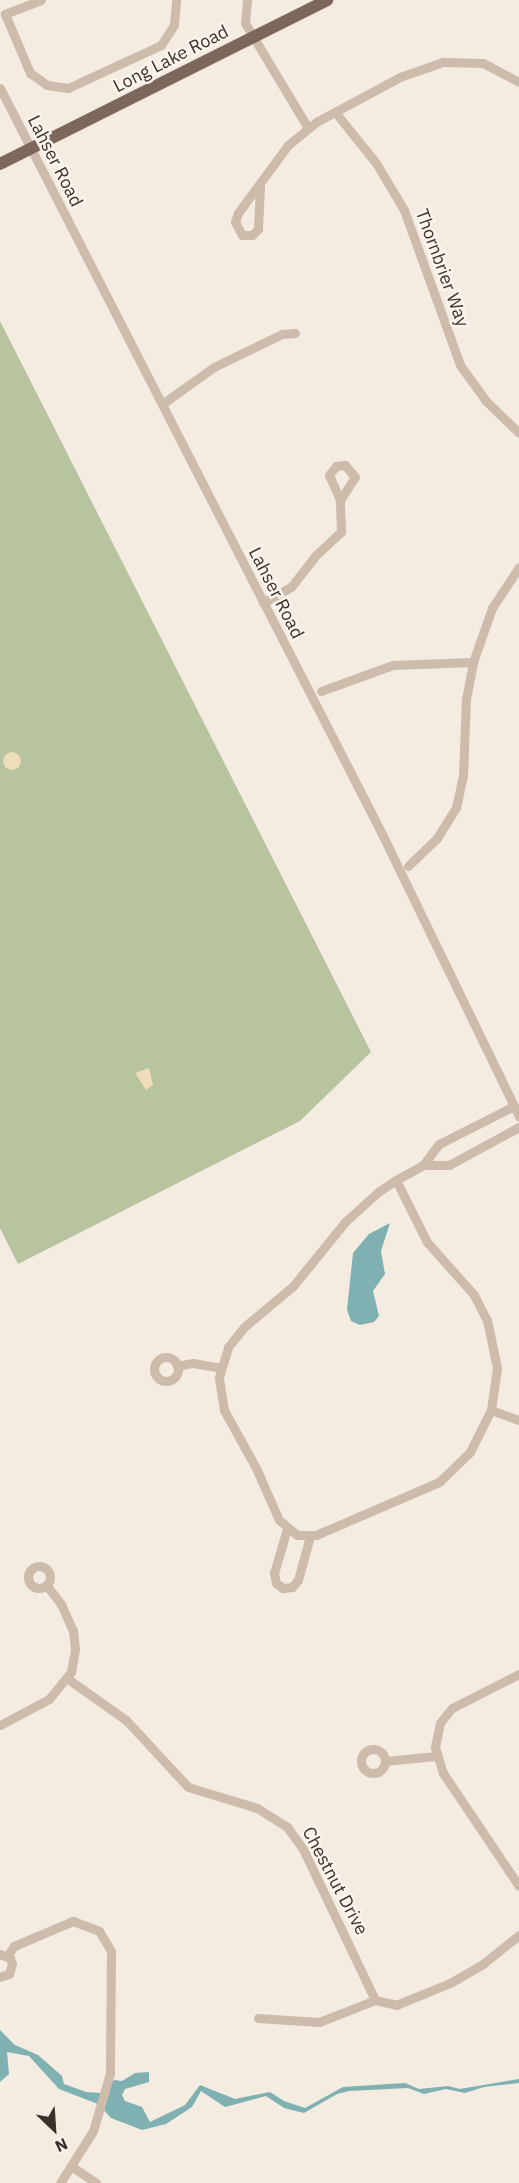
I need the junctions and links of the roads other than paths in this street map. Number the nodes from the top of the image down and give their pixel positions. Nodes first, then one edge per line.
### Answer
1 (41, 0) edge
2 (176, 0) edge
3 (248, 0) edge
4 (327, 0) edge
5 (2, 13) edge
6 (4, 27) edge
7 (253, 38) junction
8 (519, 82) edge
9 (0, 88) edge
10 (335, 112) junction
11 (308, 128) junction
12 (31, 149) junction
13 (0, 164) edge
14 (260, 186) junction
15 (295, 333) dead end
16 (162, 404) junction
17 (519, 433) edge
18 (340, 500) dead end
19 (519, 567) edge
20 (263, 603) junction
21 (473, 662) junction
22 (321, 691) dead end
23 (408, 867) dead end
24 (514, 1106) junction
25 (519, 1116) edge
26 (519, 1127) edge
27 (423, 1165) junction
28 (396, 1180) junction
29 (177, 1366) dead end
30 (220, 1368) junction
31 (491, 1410) junction
32 (519, 1420) edge
33 (287, 1529) junction
34 (310, 1536) junction
35 (46, 1585) dead end
36 (519, 1674) edge
37 (68, 1679) junction
38 (0, 1725) edge
39 (436, 1756) junction
40 (385, 1761) dead end
41 (519, 1886) edge
42 (519, 1935) edge
43 (3, 1955) edge
44 (0, 1977) edge
45 (375, 2000) junction
46 (258, 2018) dead end
47 (71, 2166) junction
48 (60, 2183) edge
49 (96, 2183) edge

1 - 5 street
2 - 6 street
3 - 7 street
4 - 7 main road, Long Lake Road
5 - 6 street
7 - 11 street
7 - 12 main road, Long Lake Road
8 - 10 street
9 - 12 street, Lahser Road
10 - 11 street
10 - 17 street, Thornbrier Way
11 - 14 street
12 - 13 main road, Long Lake Road
12 - 16 street, Lahser Road
14 - 14 street
15 - 16 street
16 - 20 street, Lahser Road
18 - 20 street
19 - 21 street
20 - 24 street, Lahser Road
21 - 22 street
21 - 23 street
24 - 25 street, Lahser Road
24 - 27 street
26 - 27 street
27 - 28 street
28 - 30 street
28 - 31 street
29 - 30 street
30 - 33 street
31 - 32 street
31 - 34 street
33 - 34 street
33 - 34 street
35 - 37 street
36 - 39 street
37 - 38 street
37 - 45 street, Chestnut Drive
39 - 40 street
39 - 41 street
42 - 45 street
43 - 44 street
43 - 47 street
45 - 46 street
47 - 48 street
47 - 49 street

